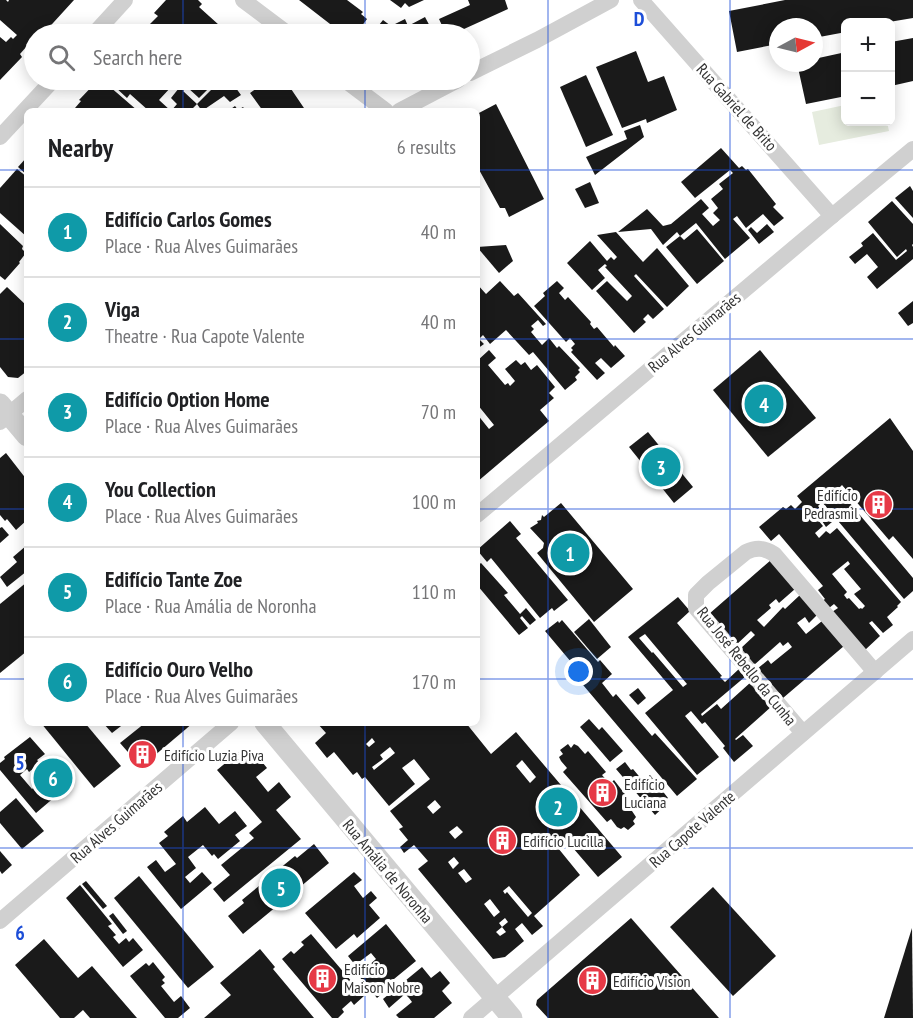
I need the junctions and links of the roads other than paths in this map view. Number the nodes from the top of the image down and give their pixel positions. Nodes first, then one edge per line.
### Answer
1 (125, 0) edge
2 (243, 0) edge
3 (610, 0) edge
4 (641, 0) edge
5 (103, 24) edge
6 (275, 24) edge
7 (480, 68) edge
8 (43, 90) edge
9 (358, 90) edge
10 (439, 90) edge
11 (26, 108) edge
12 (382, 108) edge
13 (405, 108) edge
14 (24, 111) edge
15 (0, 137) edge
16 (913, 149) edge
17 (832, 216) junction
18 (24, 401) edge
19 (3, 413) edge
20 (24, 433) edge
21 (480, 512) edge
22 (913, 639) edge
23 (875, 672) junction
24 (228, 726) edge
25 (267, 726) edge
26 (803, 734) junction
27 (0, 921) edge
28 (494, 998) junction
29 (471, 1018) edge
30 (512, 1018) edge

1 - 5 street
2 - 6 street
3 - 7 street
4 - 17 street, Rua Gabriel de Brito
8 - 11 street
9 - 12 street
10 - 13 street
14 - 15 street
16 - 17 street, Rua Alves Guimarães
17 - 21 street, Rua Alves Guimarães
18 - 19 street
19 - 20 street
22 - 23 street, Rua Capote Valente
23 - 26 street, Rua Capote Valente
23 - 26 street, Rua José Rebello da Cunha
24 - 27 street, Rua Alves Guimarães
25 - 28 street, Rua Amália de Noronha
26 - 28 street, Rua Capote Valente
28 - 29 street, Rua Capote Valente
28 - 30 street, Rua Amália de Noronha

